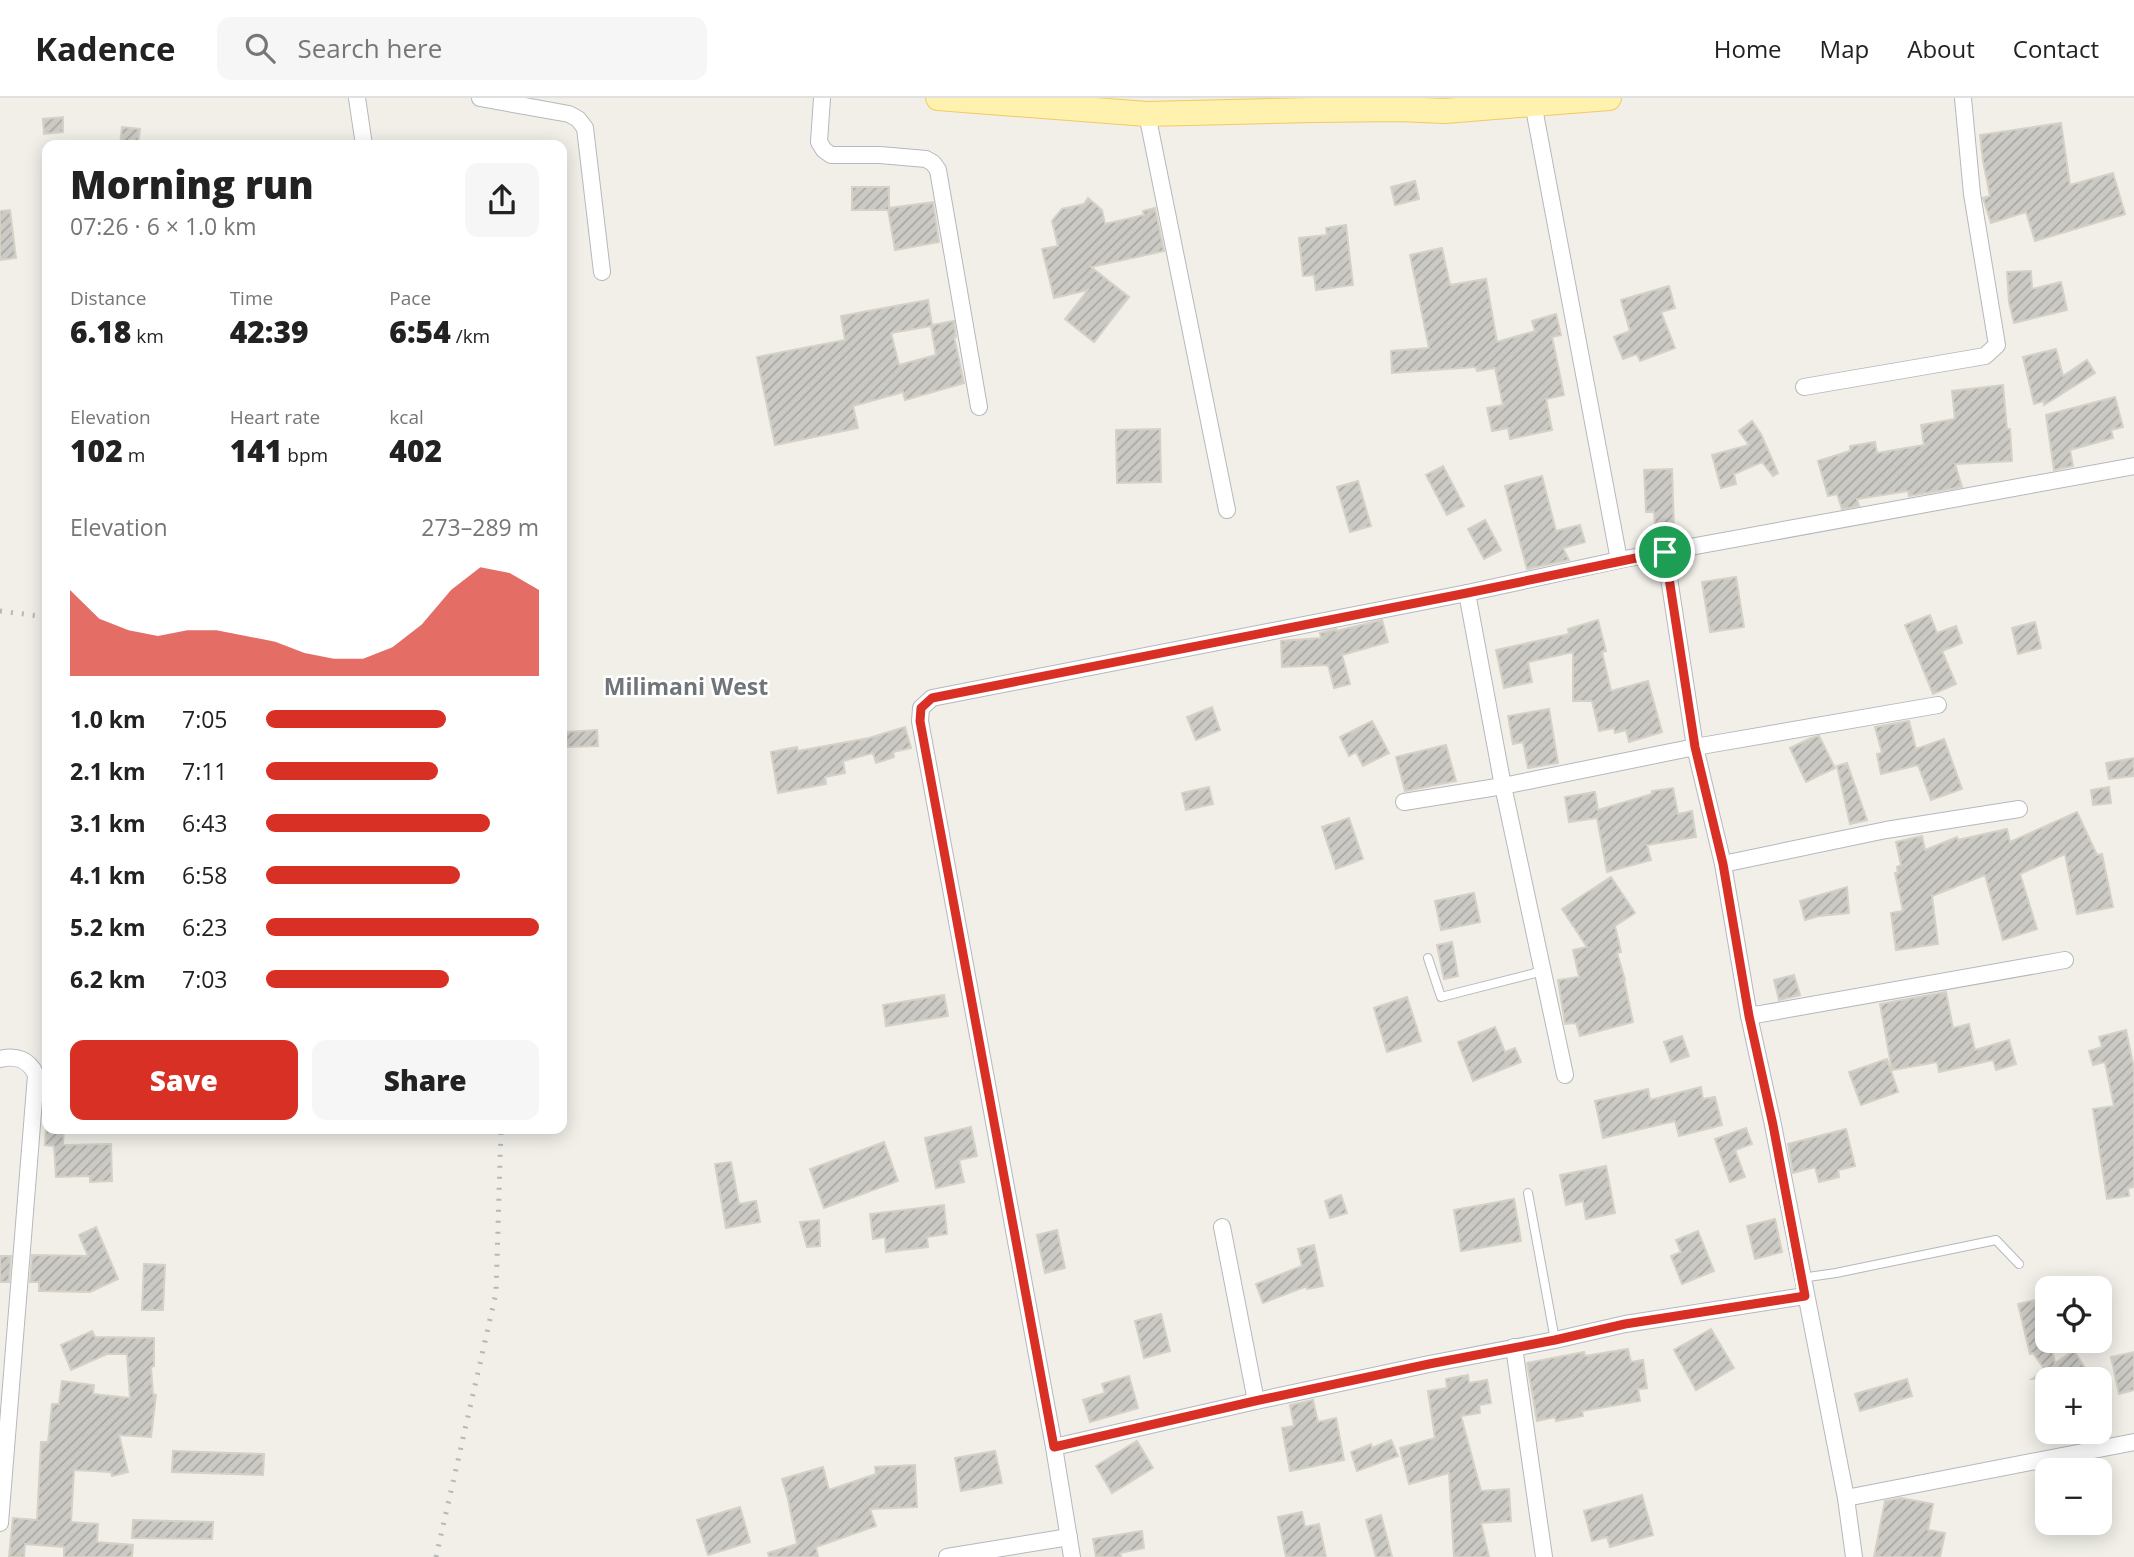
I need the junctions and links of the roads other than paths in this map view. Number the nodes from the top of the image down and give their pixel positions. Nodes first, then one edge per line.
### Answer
1 (357, 98) edge
2 (480, 98) edge
3 (822, 98) edge
4 (938, 98) edge
5 (1609, 98) edge
6 (1963, 98) edge
7 (981, 100) edge
8 (1532, 103) junction
9 (1147, 114) junction
10 (363, 140) edge
11 (602, 272) dead end
12 (1804, 387) dead end
13 (979, 407) dead end
14 (2134, 466) edge
15 (1227, 510) dead end
16 (1665, 552) junction
17 (1619, 560) junction
18 (1467, 593) junction
19 (1938, 705) dead end
20 (1695, 747) junction
21 (1503, 786) junction
22 (1404, 802) dead end
23 (2019, 809) dead end
24 (1723, 864) junction
25 (1428, 958) dead end
26 (2065, 960) dead end
27 (1543, 971) junction
28 (1749, 1016) junction
29 (0, 1059) edge
30 (1565, 1075) dead end
31 (1528, 1193) dead end
32 (1222, 1227) dead end
33 (2019, 1264) dead end
34 (1801, 1278) junction
35 (1805, 1296) junction
36 (1555, 1340) junction
37 (1514, 1347) junction
38 (1255, 1401) junction
39 (2134, 1442) edge
40 (1054, 1447) junction
41 (1846, 1498) junction
42 (0, 1523) edge
43 (1069, 1537) junction
44 (947, 1557) edge
45 (1072, 1557) edge
46 (1544, 1557) edge
47 (1854, 1557) edge

1 - 10 street
2 - 11 street
3 - 13 street
4 - 7 main road
5 - 8 main road
6 - 12 street
7 - 9 main road
8 - 9 main road
8 - 17 street
9 - 15 street
14 - 16 street
16 - 17 street
16 - 20 street
17 - 18 street
18 - 21 street
18 - 40 street
19 - 20 street
20 - 21 street
20 - 24 street
21 - 22 street
21 - 27 street
23 - 24 street
24 - 28 street
25 - 27 lane
26 - 28 street
27 - 30 street
28 - 34 street
29 - 42 street
31 - 36 lane
32 - 38 street
33 - 34 lane
34 - 35 street
35 - 36 street
35 - 41 street
36 - 37 street
37 - 38 street
37 - 46 street
38 - 40 street
39 - 41 street
40 - 43 street
41 - 47 street
43 - 44 street
43 - 45 street

